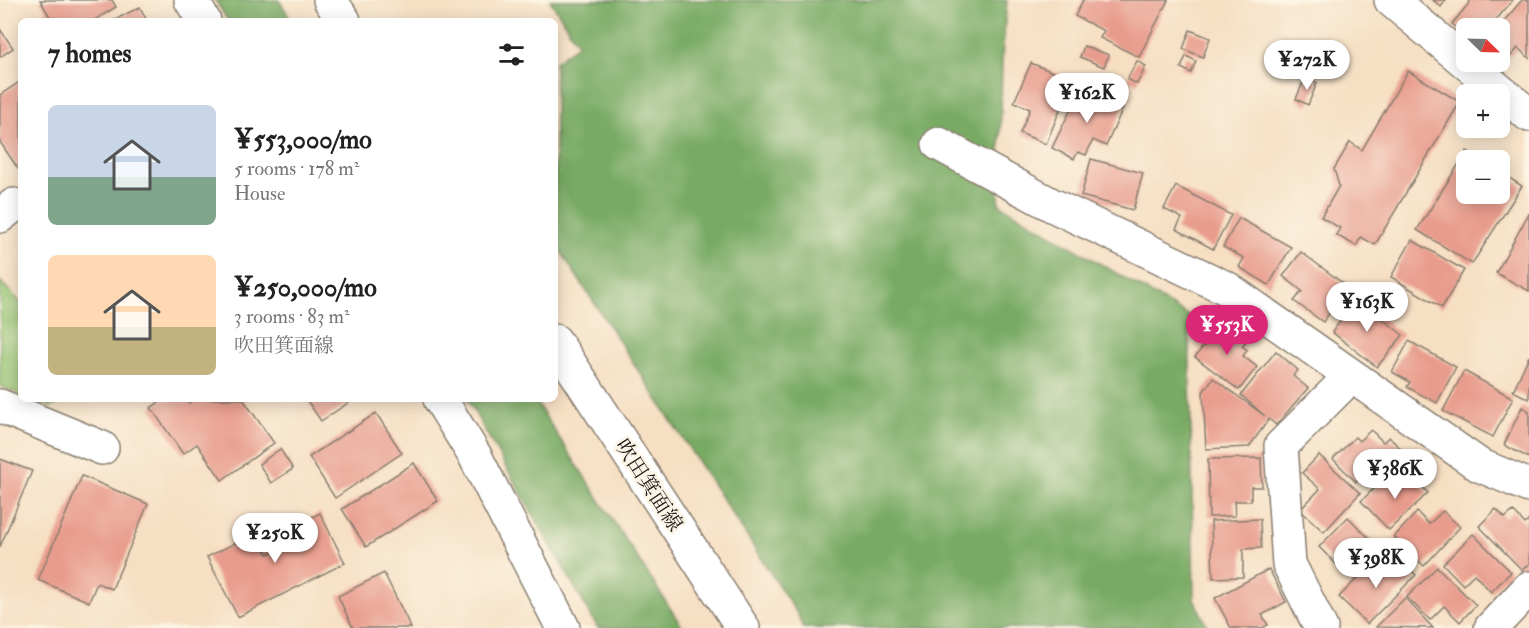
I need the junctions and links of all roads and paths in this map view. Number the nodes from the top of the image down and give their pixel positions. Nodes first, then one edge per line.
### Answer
1 (191, 0) edge
2 (330, 0) edge
3 (1391, 0) edge
4 (202, 18) edge
5 (342, 18) edge
6 (1529, 114) edge
7 (939, 144) dead end
8 (558, 347) edge
9 (1351, 376) junction
10 (442, 402) edge
11 (0, 406) edge
12 (102, 448) dead end
13 (1529, 486) edge
14 (1529, 588) edge
15 (563, 628) edge
16 (742, 628) edge
17 (1321, 628) edge
18 (1491, 628) edge

1 - 4 street
2 - 5 street
3 - 6 street
7 - 9 street
8 - 16 street, 吹田箕面線
9 - 13 street
9 - 17 street
10 - 15 street
11 - 12 street
14 - 18 street

